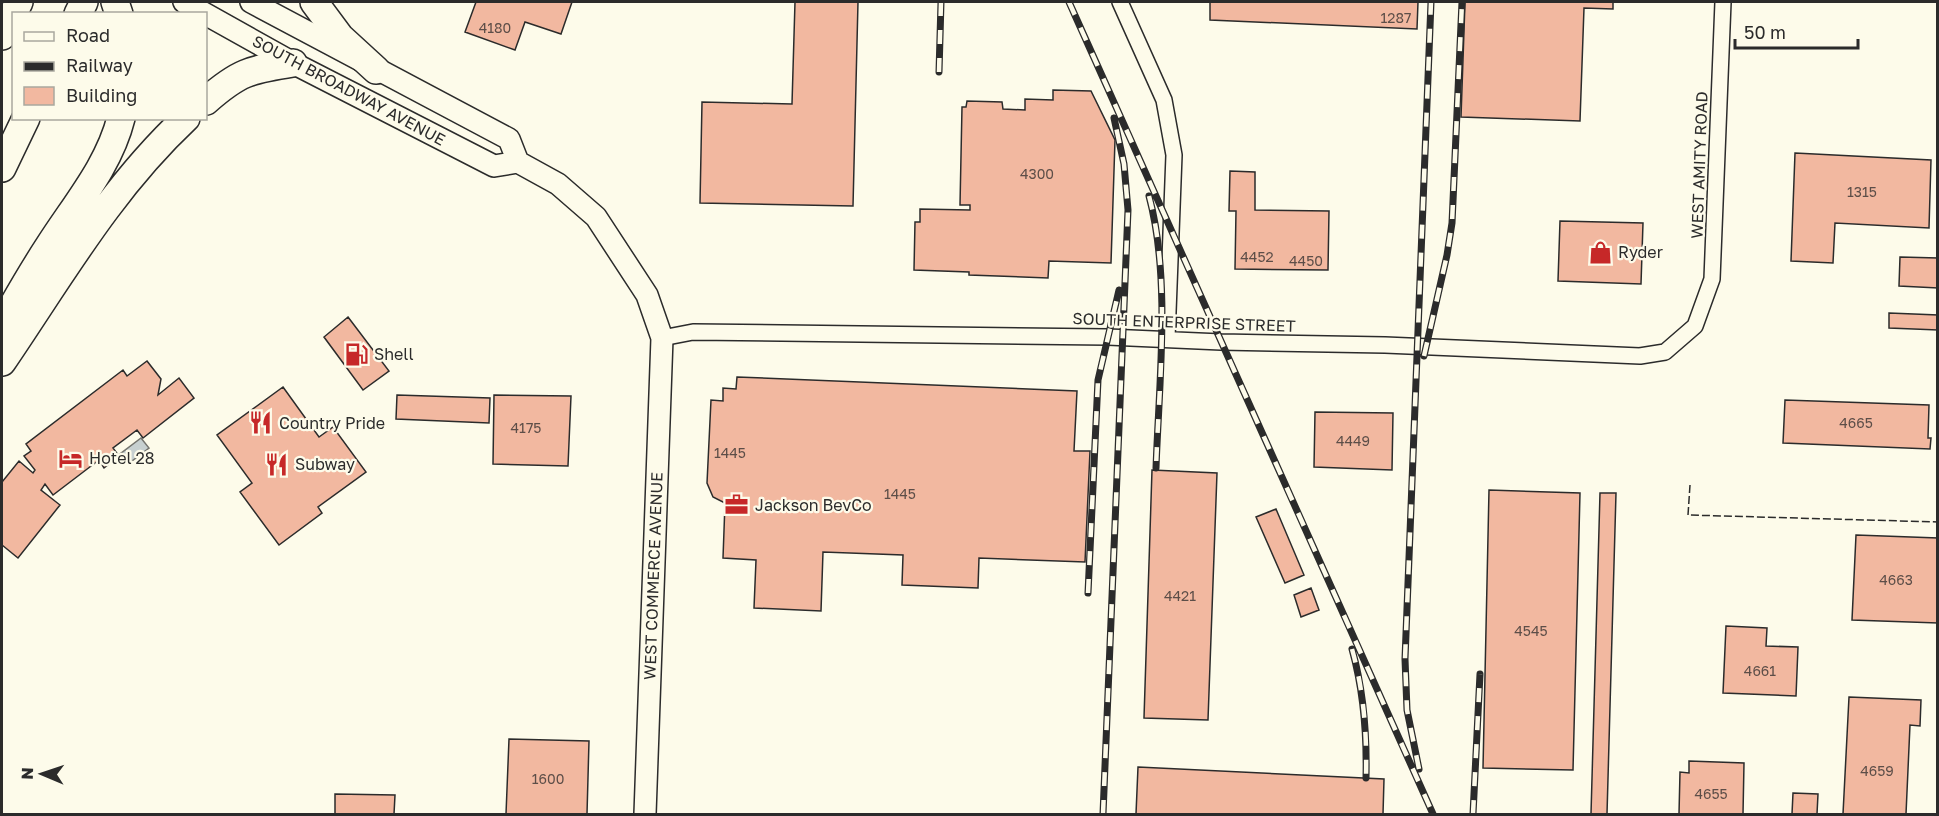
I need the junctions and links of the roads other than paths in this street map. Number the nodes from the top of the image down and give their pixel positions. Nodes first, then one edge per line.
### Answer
1 (184, 2) edge
2 (251, 2) edge
3 (314, 2) edge
4 (1120, 2) edge
5 (1723, 2) edge
6 (202, 12) edge
7 (207, 15) edge
8 (12, 16) edge
9 (2, 36) edge
10 (293, 63) junction
11 (376, 70) junction
12 (207, 100) edge
13 (25, 120) edge
14 (120, 120) edge
15 (184, 120) edge
16 (518, 162) junction
17 (2, 168) edge
18 (2, 325) edge
19 (1695, 326) joint
20 (662, 338) junction
21 (1167, 338) junction
22 (2, 362) edge
23 (645, 814) edge

1 - 6 street, SOUTH BROADWAY AVENUE
2 - 11 street, SOUTH BROADWAY AVENUE
3 - 11 highway
4 - 21 street
5 - 19 street, WEST AMITY ROAD
7 - 10 street, SOUTH BROADWAY AVENUE
8 - 9 highway
10 - 12 highway
10 - 16 street, SOUTH BROADWAY AVENUE
11 - 16 street, SOUTH BROADWAY AVENUE
13 - 17 highway
14 - 18 highway
15 - 22 highway
16 - 20 street
19 - 21 street, SOUTH ENTERPRISE STREET
20 - 21 street, SOUTH ENTERPRISE STREET
20 - 23 street, WEST COMMERCE AVENUE

